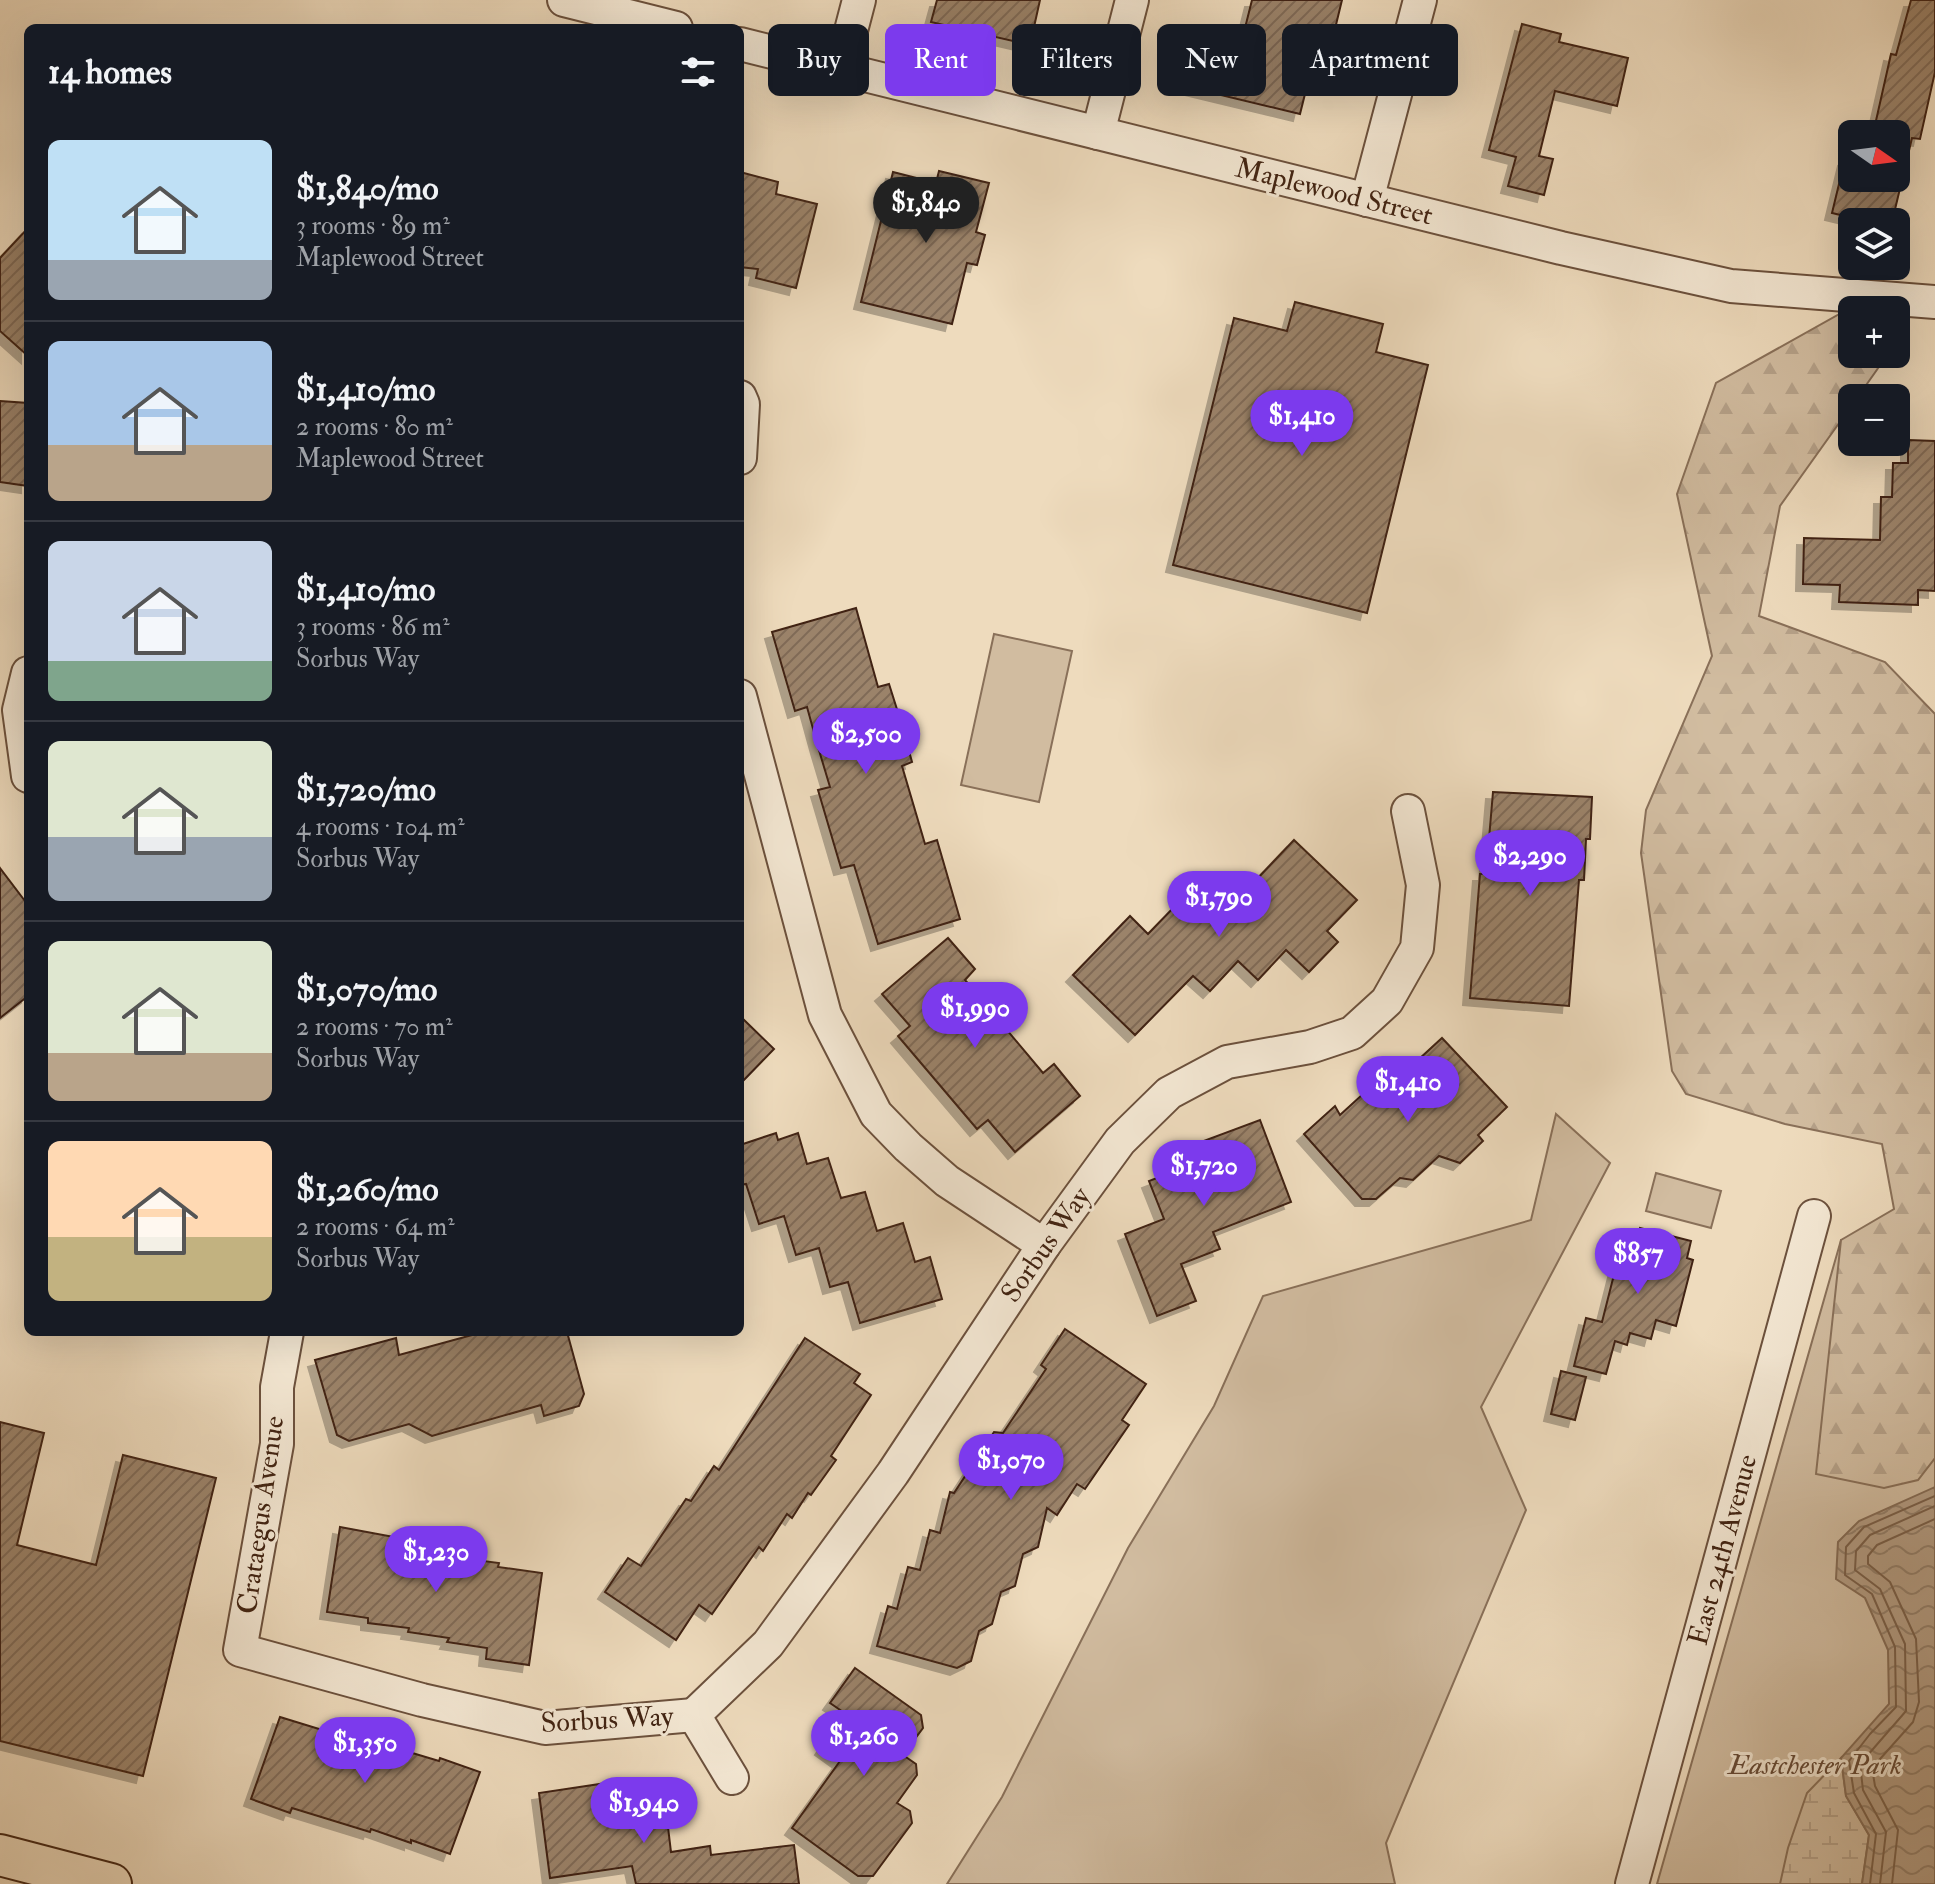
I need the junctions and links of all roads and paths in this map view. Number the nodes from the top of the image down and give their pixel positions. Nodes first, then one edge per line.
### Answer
1 (859, 0) edge
2 (1132, 0) edge
3 (1420, 0) edge
4 (573, 7) edge
5 (656, 24) edge
6 (853, 24) edge
7 (744, 45) edge
8 (768, 51) edge
9 (869, 76) edge
10 (1098, 133) junction
11 (1367, 200) junction
12 (1935, 302) edge
13 (24, 689) edge
14 (744, 711) edge
15 (24, 747) edge
16 (1408, 811) dead end
17 (1814, 1216) dead end
18 (1044, 1245) junction
19 (286, 1336) edge
20 (240, 1650) joint
21 (694, 1715) junction
22 (732, 1778) dead end
23 (0, 1855) edge
24 (111, 1884) edge
25 (1632, 1884) edge

1 - 6 street
2 - 10 street
3 - 11 street
4 - 5 street
7 - 8 street, Maplewood Street
9 - 10 street, Maplewood Street
10 - 11 street, Maplewood Street
11 - 12 street, Maplewood Street
13 - 15 street
14 - 18 street
16 - 18 street, Sorbus Way
17 - 25 street, East 24th Avenue
18 - 21 street, Sorbus Way
19 - 20 street, Crataegus Avenue
20 - 21 street, Sorbus Way
21 - 22 street, Sorbus Way
23 - 24 main road

